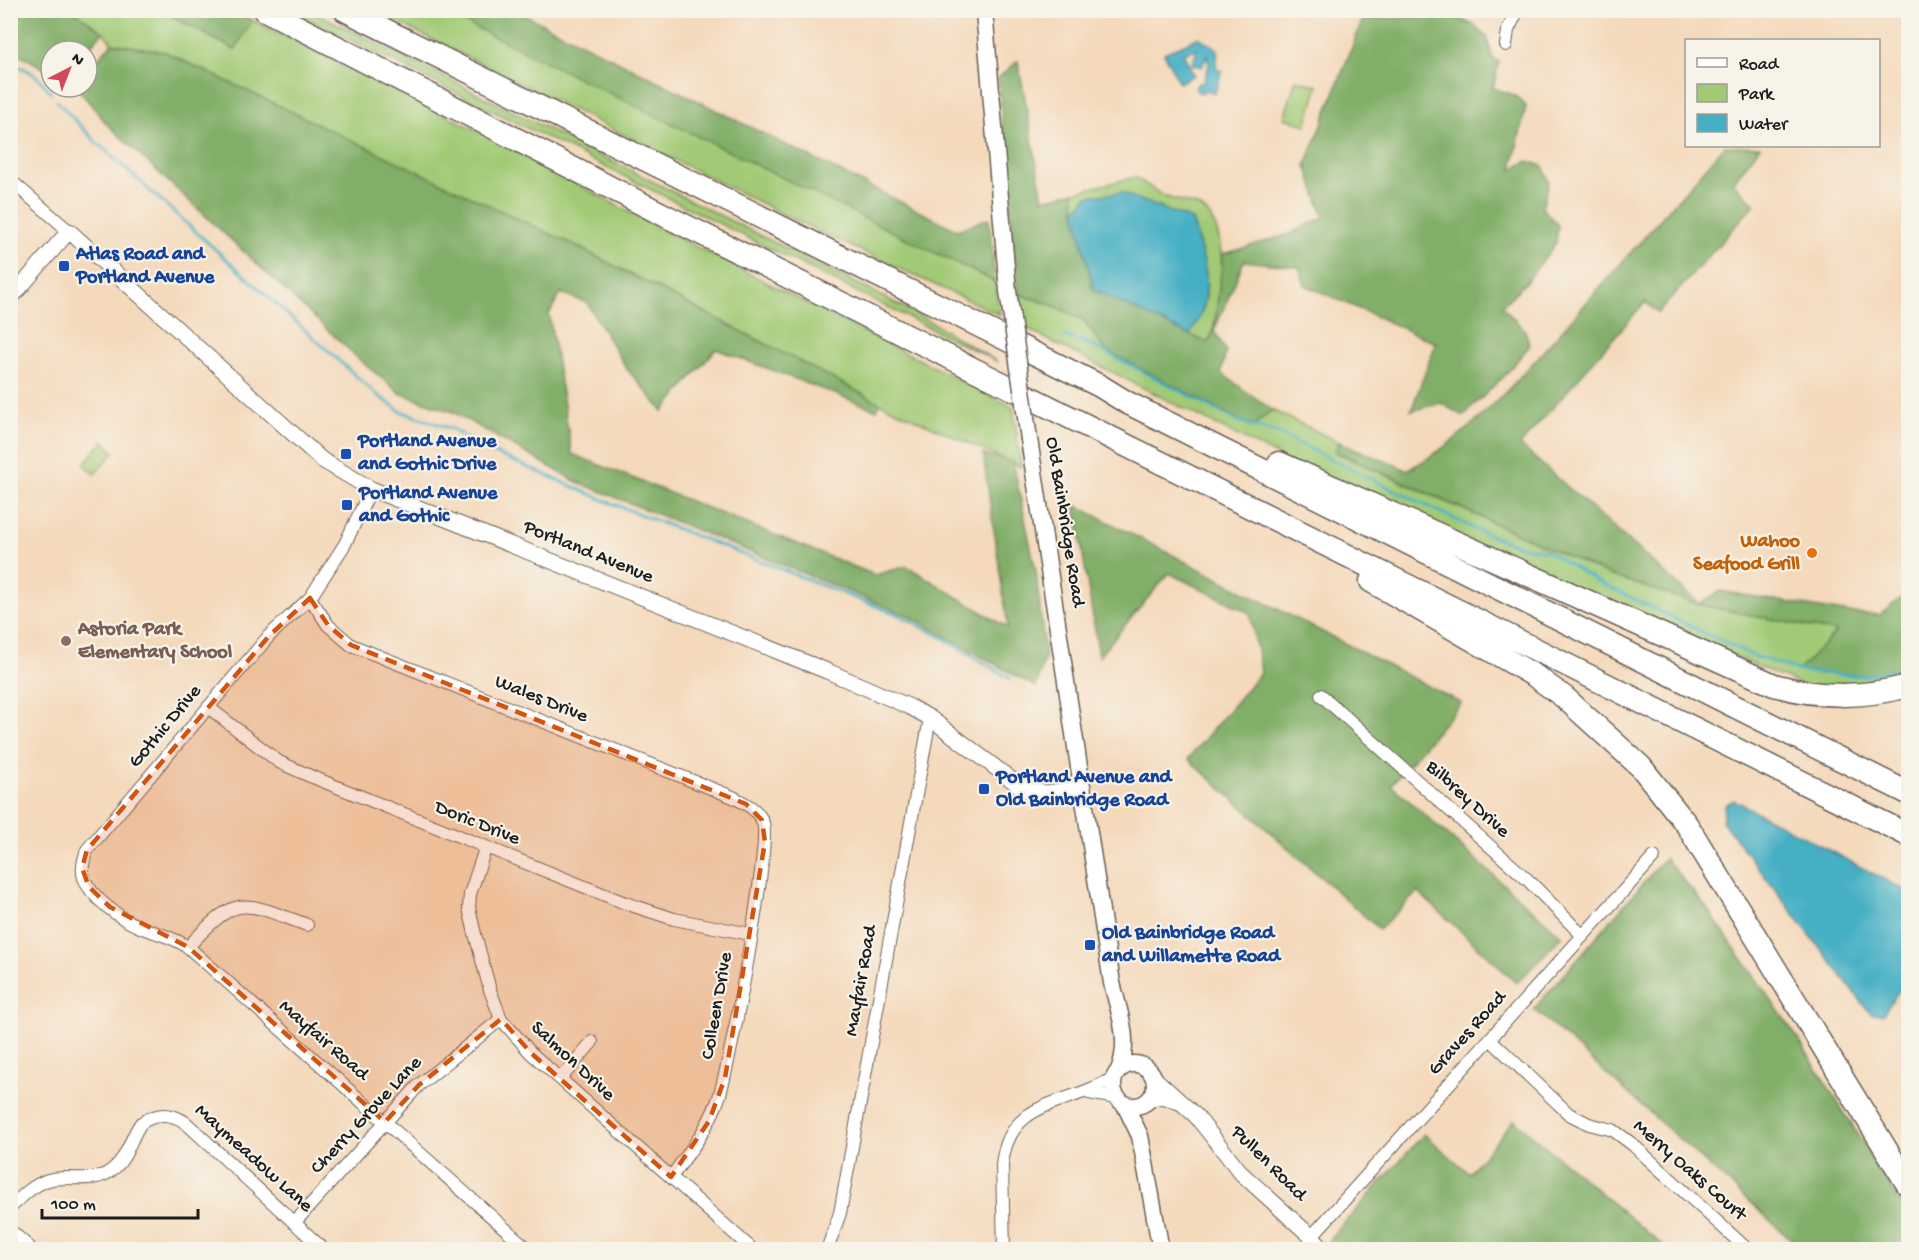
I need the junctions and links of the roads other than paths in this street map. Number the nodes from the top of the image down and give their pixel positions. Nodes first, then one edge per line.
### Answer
1 (266, 10) edge
2 (345, 10) edge
3 (984, 10) edge
4 (1518, 10) edge
5 (1506, 45) dead end
6 (10, 180) edge
7 (69, 231) junction
8 (10, 298) edge
9 (1100, 386) junction
10 (371, 489) junction
11 (1313, 537) junction
12 (310, 598) junction
13 (1908, 686) edge
14 (1321, 695) dead end
15 (208, 707) junction
16 (930, 718) junction
17 (1083, 788) junction
18 (1908, 793) edge
19 (765, 828) joint
20 (1908, 835) edge
21 (485, 849) junction
22 (1654, 856) dead end
23 (84, 877) joint
24 (307, 925) dead end
25 (750, 934) junction
26 (1583, 936) junction
27 (188, 947) junction
28 (501, 1019) junction
29 (1125, 1038) junction
30 (1490, 1039) junction
31 (592, 1042) dead end
32 (1138, 1064) junction
33 (1116, 1074) junction
34 (1154, 1078) junction
35 (560, 1079) junction
36 (1088, 1093) junction
37 (1148, 1101) junction
38 (1121, 1102) junction
39 (1185, 1105) junction
40 (385, 1122) junction
41 (1140, 1136) junction
42 (671, 1177) junction
43 (1908, 1185) edge
44 (10, 1208) edge
45 (294, 1223) junction
46 (10, 1232) edge
47 (1311, 1237) junction
48 (30, 1250) edge
49 (324, 1250) edge
50 (529, 1250) edge
51 (753, 1250) edge
52 (827, 1250) edge
53 (1004, 1250) edge
54 (1161, 1250) edge
55 (1326, 1250) edge
56 (1748, 1250) edge

1 - 11 highway
2 - 9 highway
3 - 17 main road, Old Bainbridge Road, bridge
4 - 5 street
6 - 7 street, Portland Avenue
7 - 8 street
7 - 10 street, Portland Avenue
9 - 13 highway
9 - 18 highway
10 - 12 street, Gothic Drive
10 - 16 street, Portland Avenue
11 - 20 highway
11 - 43 highway
12 - 15 street, Gothic Drive
12 - 19 street, Wales Drive
14 - 26 street, Bilbrey Drive
15 - 21 street, Doric Drive
15 - 23 street, Gothic Drive
16 - 17 street, Portland Avenue
16 - 52 street, Mayfair Road
17 - 29 main road, Old Bainbridge Road
19 - 25 street, Colleen Drive
21 - 25 street, Doric Drive
21 - 28 street, Salmon Drive
22 - 26 street, Graves Road
23 - 27 street, Mayfair Road
24 - 27 street
25 - 42 street, Colleen Drive
26 - 30 street, Graves Road
27 - 40 street, Mayfair Road
28 - 35 street, Salmon Drive
28 - 40 street, Cherry Grove Lane
29 - 32 main road, Old Bainbridge Road
29 - 33 main road, Old Bainbridge Road
30 - 47 street, Graves Road
30 - 56 street, Merry Oaks Court
31 - 35 street
32 - 33 main road
32 - 34 main road
33 - 36 street
33 - 38 main road
34 - 37 main road
34 - 39 street, Pullen Road
35 - 42 street, Salmon Drive
36 - 38 street
36 - 53 street
37 - 38 main road
37 - 39 street
37 - 41 main road
38 - 41 main road
39 - 47 street, Pullen Road
40 - 45 street, Cherry Grove Lane
40 - 50 street, Mayfair Road
41 - 54 main road
42 - 51 street, Salmon Drive
44 - 45 street, Maymeadow Lane
45 - 49 street, Maymeadow Lane
46 - 48 street
47 - 55 street, Pullen Road

